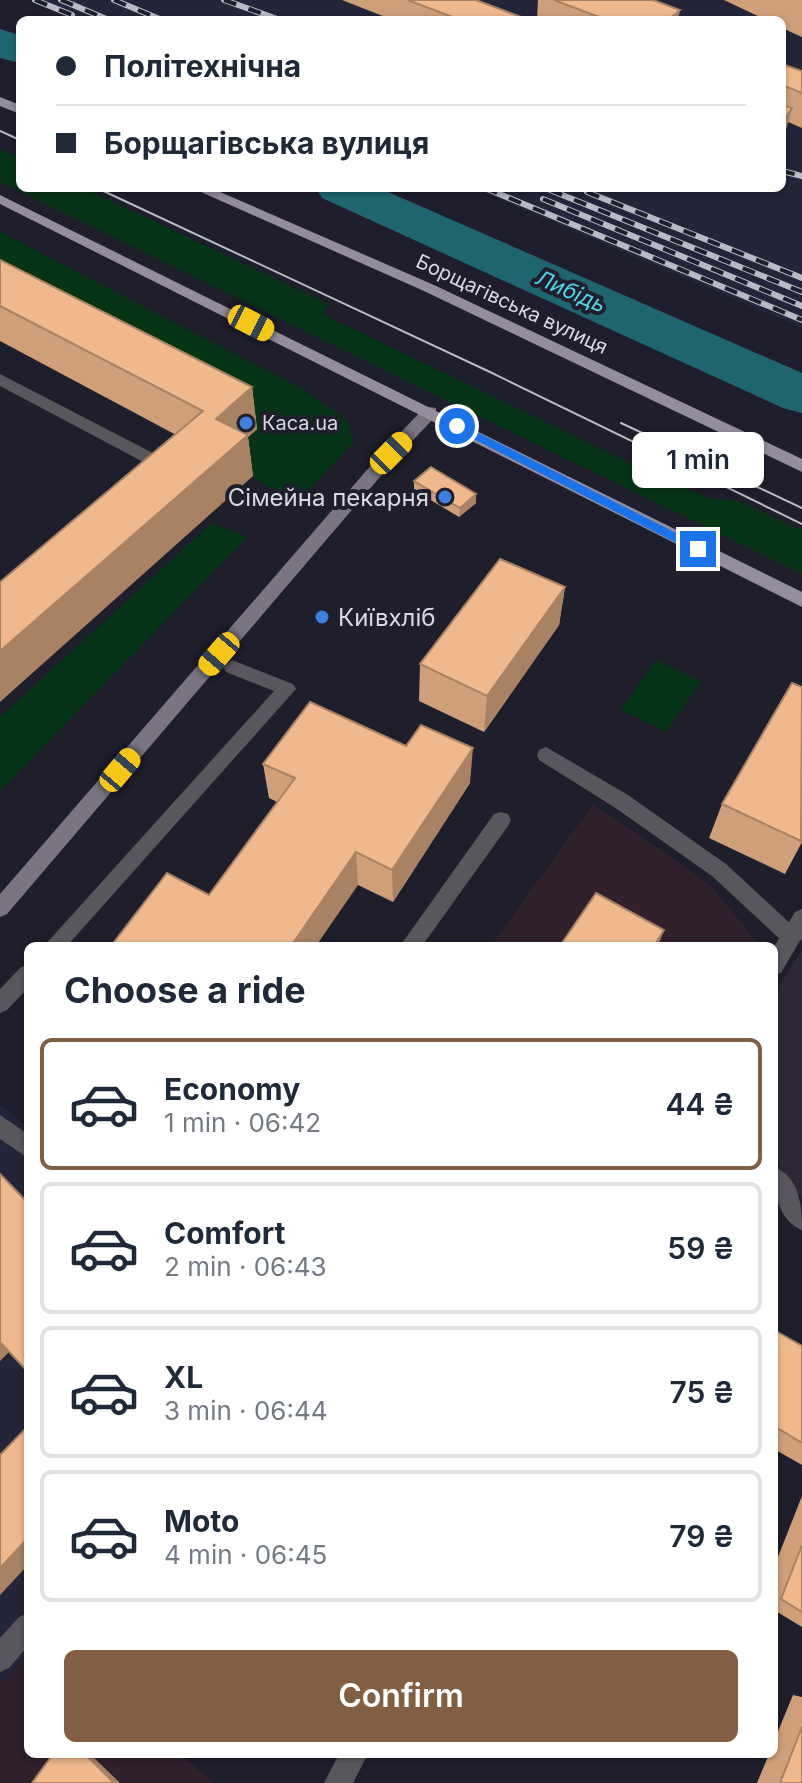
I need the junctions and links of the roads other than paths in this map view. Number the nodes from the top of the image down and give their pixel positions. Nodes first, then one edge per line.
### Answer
1 (208, 192) edge
2 (0, 199) edge
3 (0, 379) edge
4 (430, 412) junction
5 (802, 466) edge
6 (182, 475) edge
7 (802, 600) edge
8 (232, 667) dead end
9 (546, 755) dead end
10 (501, 820) dead end
11 (0, 908) edge
12 (802, 918) edge
13 (796, 934) edge
14 (58, 942) edge
15 (413, 942) edge
16 (778, 960) edge
17 (24, 978) edge
18 (0, 1003) edge
19 (0, 1126) edge
20 (24, 1144) edge
21 (778, 1184) edge
22 (802, 1219) edge
23 (24, 1631) edge
24 (0, 1659) edge
25 (352, 1758) edge
26 (338, 1783) edge

1 - 5 main road, Борщагівська вулиця
2 - 4 main road
3 - 6 street
4 - 7 main road
4 - 11 street
8 - 14 street
9 - 13 street
10 - 15 street
12 - 13 street
13 - 16 street
17 - 18 street
19 - 20 street
21 - 22 street
23 - 24 street
25 - 26 street

